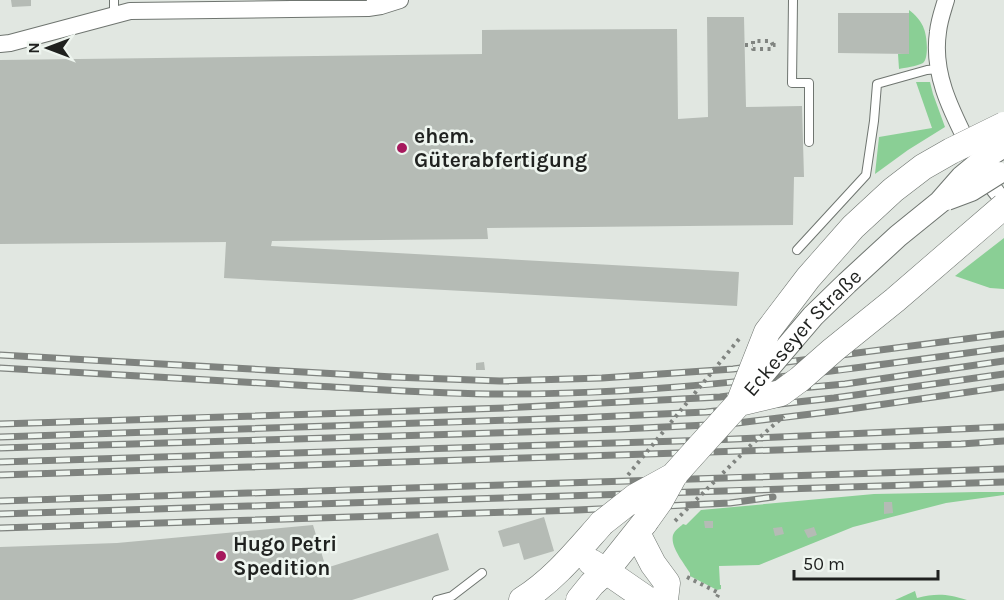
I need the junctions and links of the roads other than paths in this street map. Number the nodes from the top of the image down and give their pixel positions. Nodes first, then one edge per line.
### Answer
1 (400, 0) edge
2 (793, 0) edge
3 (946, 0) edge
4 (114, 8) edge
5 (0, 44) edge
6 (939, 69) junction
7 (1004, 125) edge
8 (809, 142) dead end
9 (1004, 146) edge
10 (998, 173) dead end
11 (1004, 201) edge
12 (940, 202) junction
13 (1004, 206) edge
14 (797, 250) dead end
15 (739, 403) junction
16 (675, 474) junction
17 (641, 527) junction
18 (574, 554) junction
19 (482, 573) dead end
20 (594, 589) edge
21 (437, 600) edge
22 (522, 600) edge
23 (648, 600) edge
24 (665, 600) edge

1 - 4 street
2 - 8 lane
3 - 6 street
4 - 5 street
6 - 11 street
6 - 14 lane
7 - 15 main road, bridge
9 - 12 street, Eckeseyer Straße, bridge
10 - 12 street, Eckeseyer Straße, bridge
12 - 15 street, Eckeseyer Straße, bridge
13 - 15 main road, bridge
15 - 16 main road, Eckeseyer Straße, bridge
16 - 17 main road, Eckeseyer Straße, bridge
16 - 18 main road, Eckeseyer Straße, bridge
17 - 20 main road, Eckeseyer Straße
17 - 24 main road
18 - 20 main road
18 - 22 main road, Eckeseyer Straße
19 - 21 lane
20 - 23 main road

